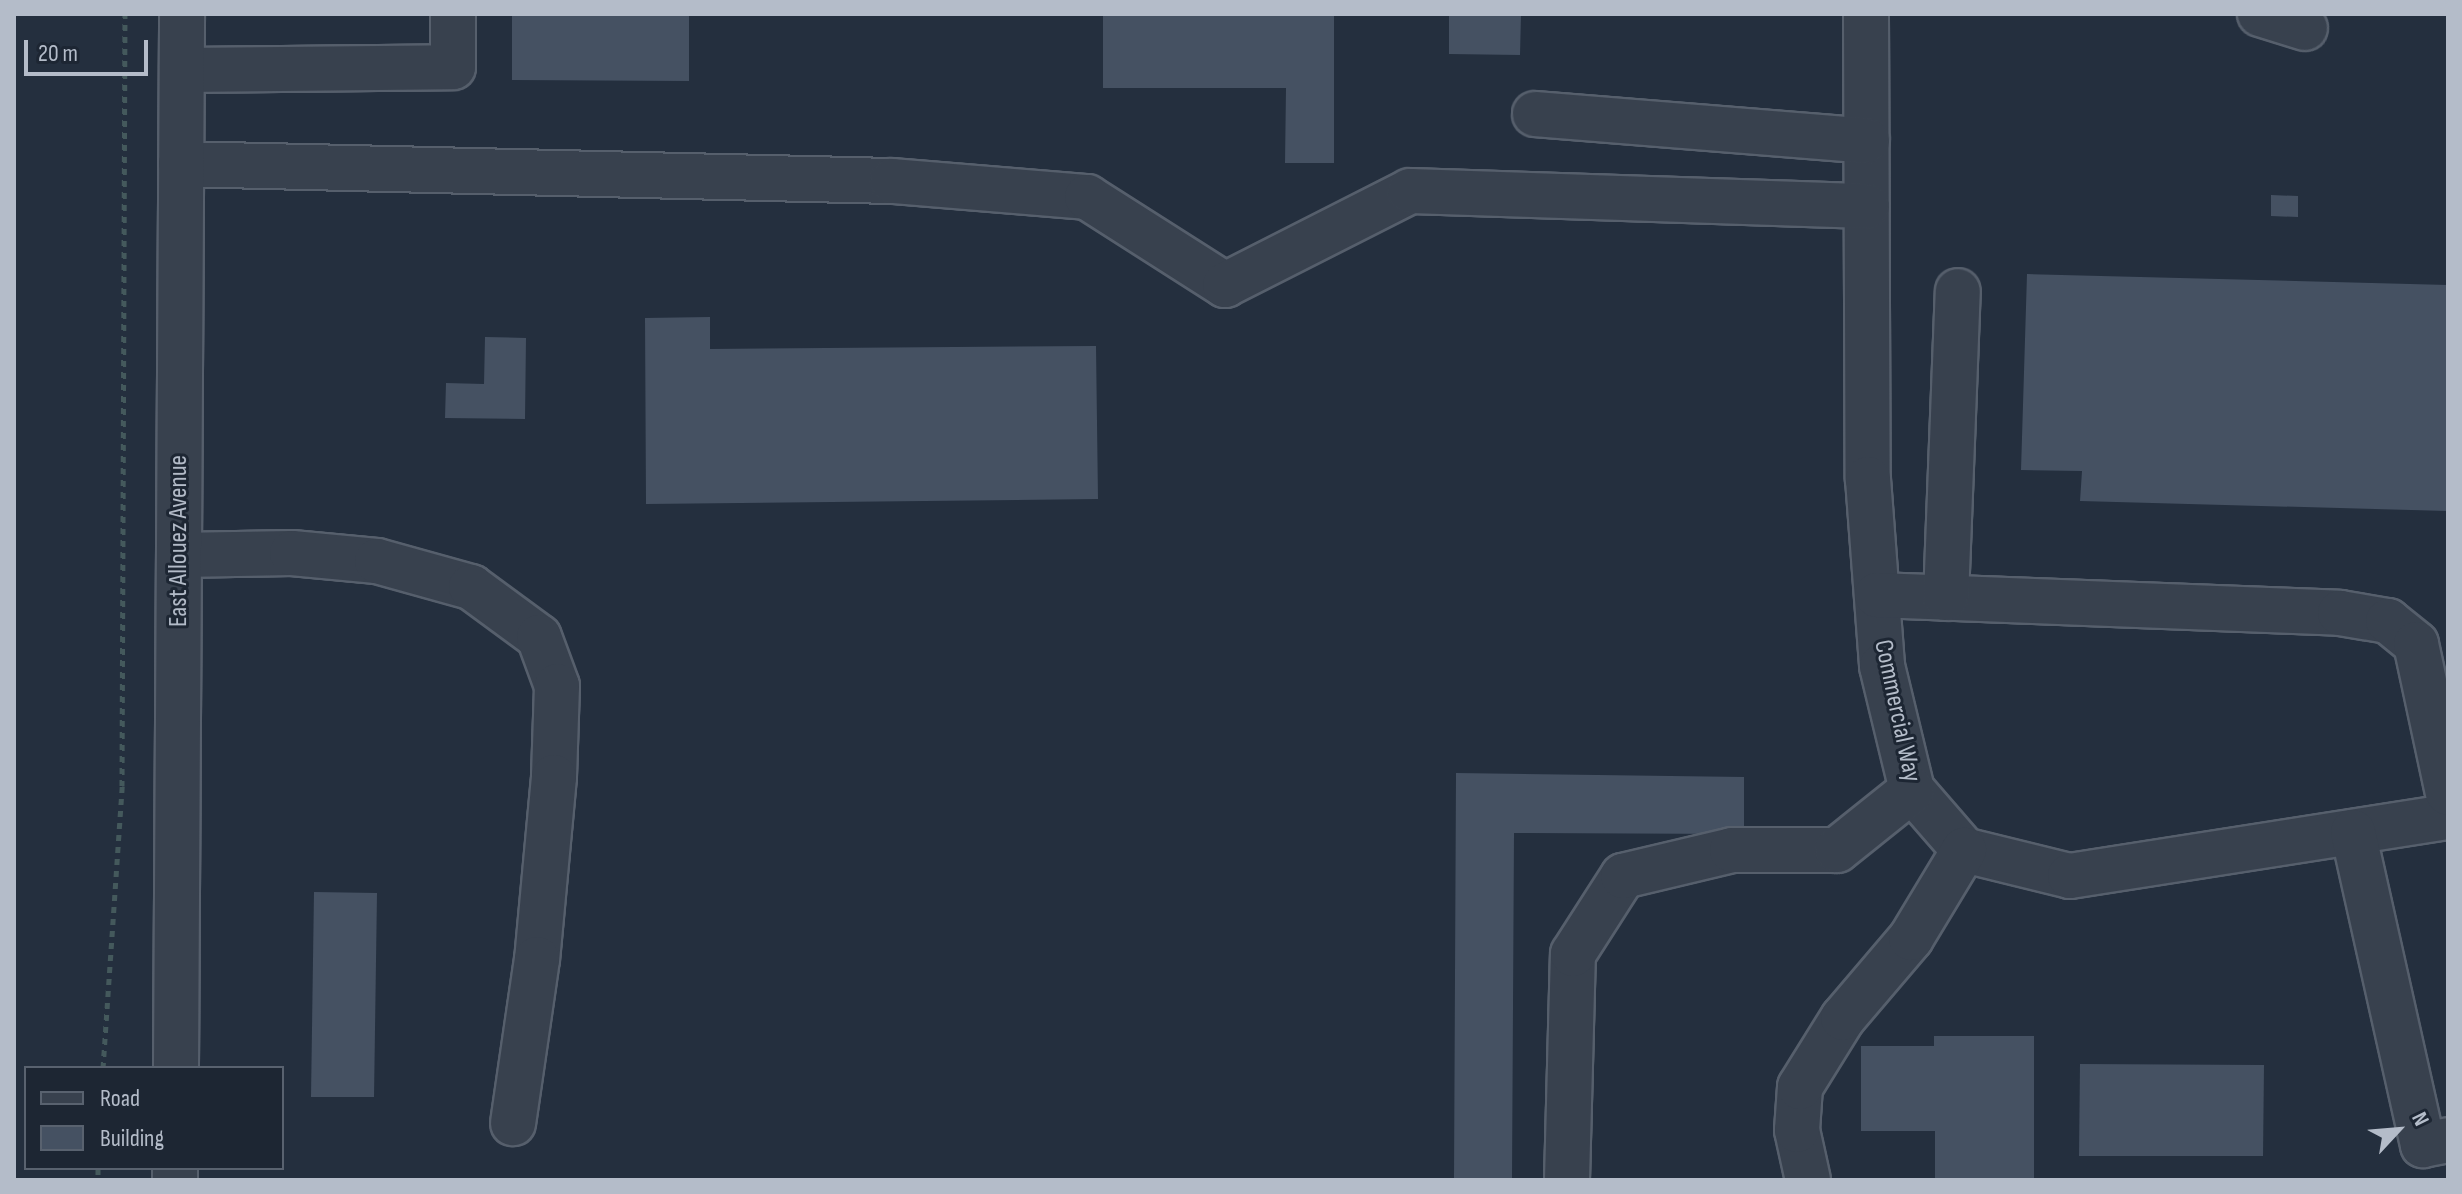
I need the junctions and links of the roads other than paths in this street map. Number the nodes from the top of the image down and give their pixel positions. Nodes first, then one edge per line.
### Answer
1 (182, 14) edge
2 (453, 14) edge
3 (1866, 14) edge
4 (2260, 14) edge
5 (2305, 28) dead end
6 (182, 70) junction
7 (1535, 114) dead end
8 (1867, 141) junction
9 (181, 164) junction
10 (1867, 206) junction
11 (1958, 291) dead end
12 (179, 555) junction
13 (1877, 595) junction
14 (1946, 598) junction
15 (1912, 790) junction
16 (2448, 793) edge
17 (2448, 817) edge
18 (2353, 832) junction
19 (1964, 850) junction
20 (176, 1066) edge
21 (513, 1123) dead end
22 (2448, 1140) edge
23 (1567, 1180) edge
24 (1808, 1180) edge

1 - 6 street, East Allouez Avenue
2 - 6 street
3 - 8 street, Commercial Way
4 - 5 street
6 - 9 street, East Allouez Avenue
7 - 8 street
8 - 10 street, Commercial Way
9 - 10 street
9 - 12 street, East Allouez Avenue
10 - 13 street, Commercial Way
11 - 14 street
12 - 20 street, East Allouez Avenue
12 - 21 street
13 - 14 street
13 - 15 street, Commercial Way
14 - 16 street
15 - 19 street, Commercial Way
15 - 23 street
17 - 18 street
18 - 19 street
18 - 22 street
19 - 24 street

